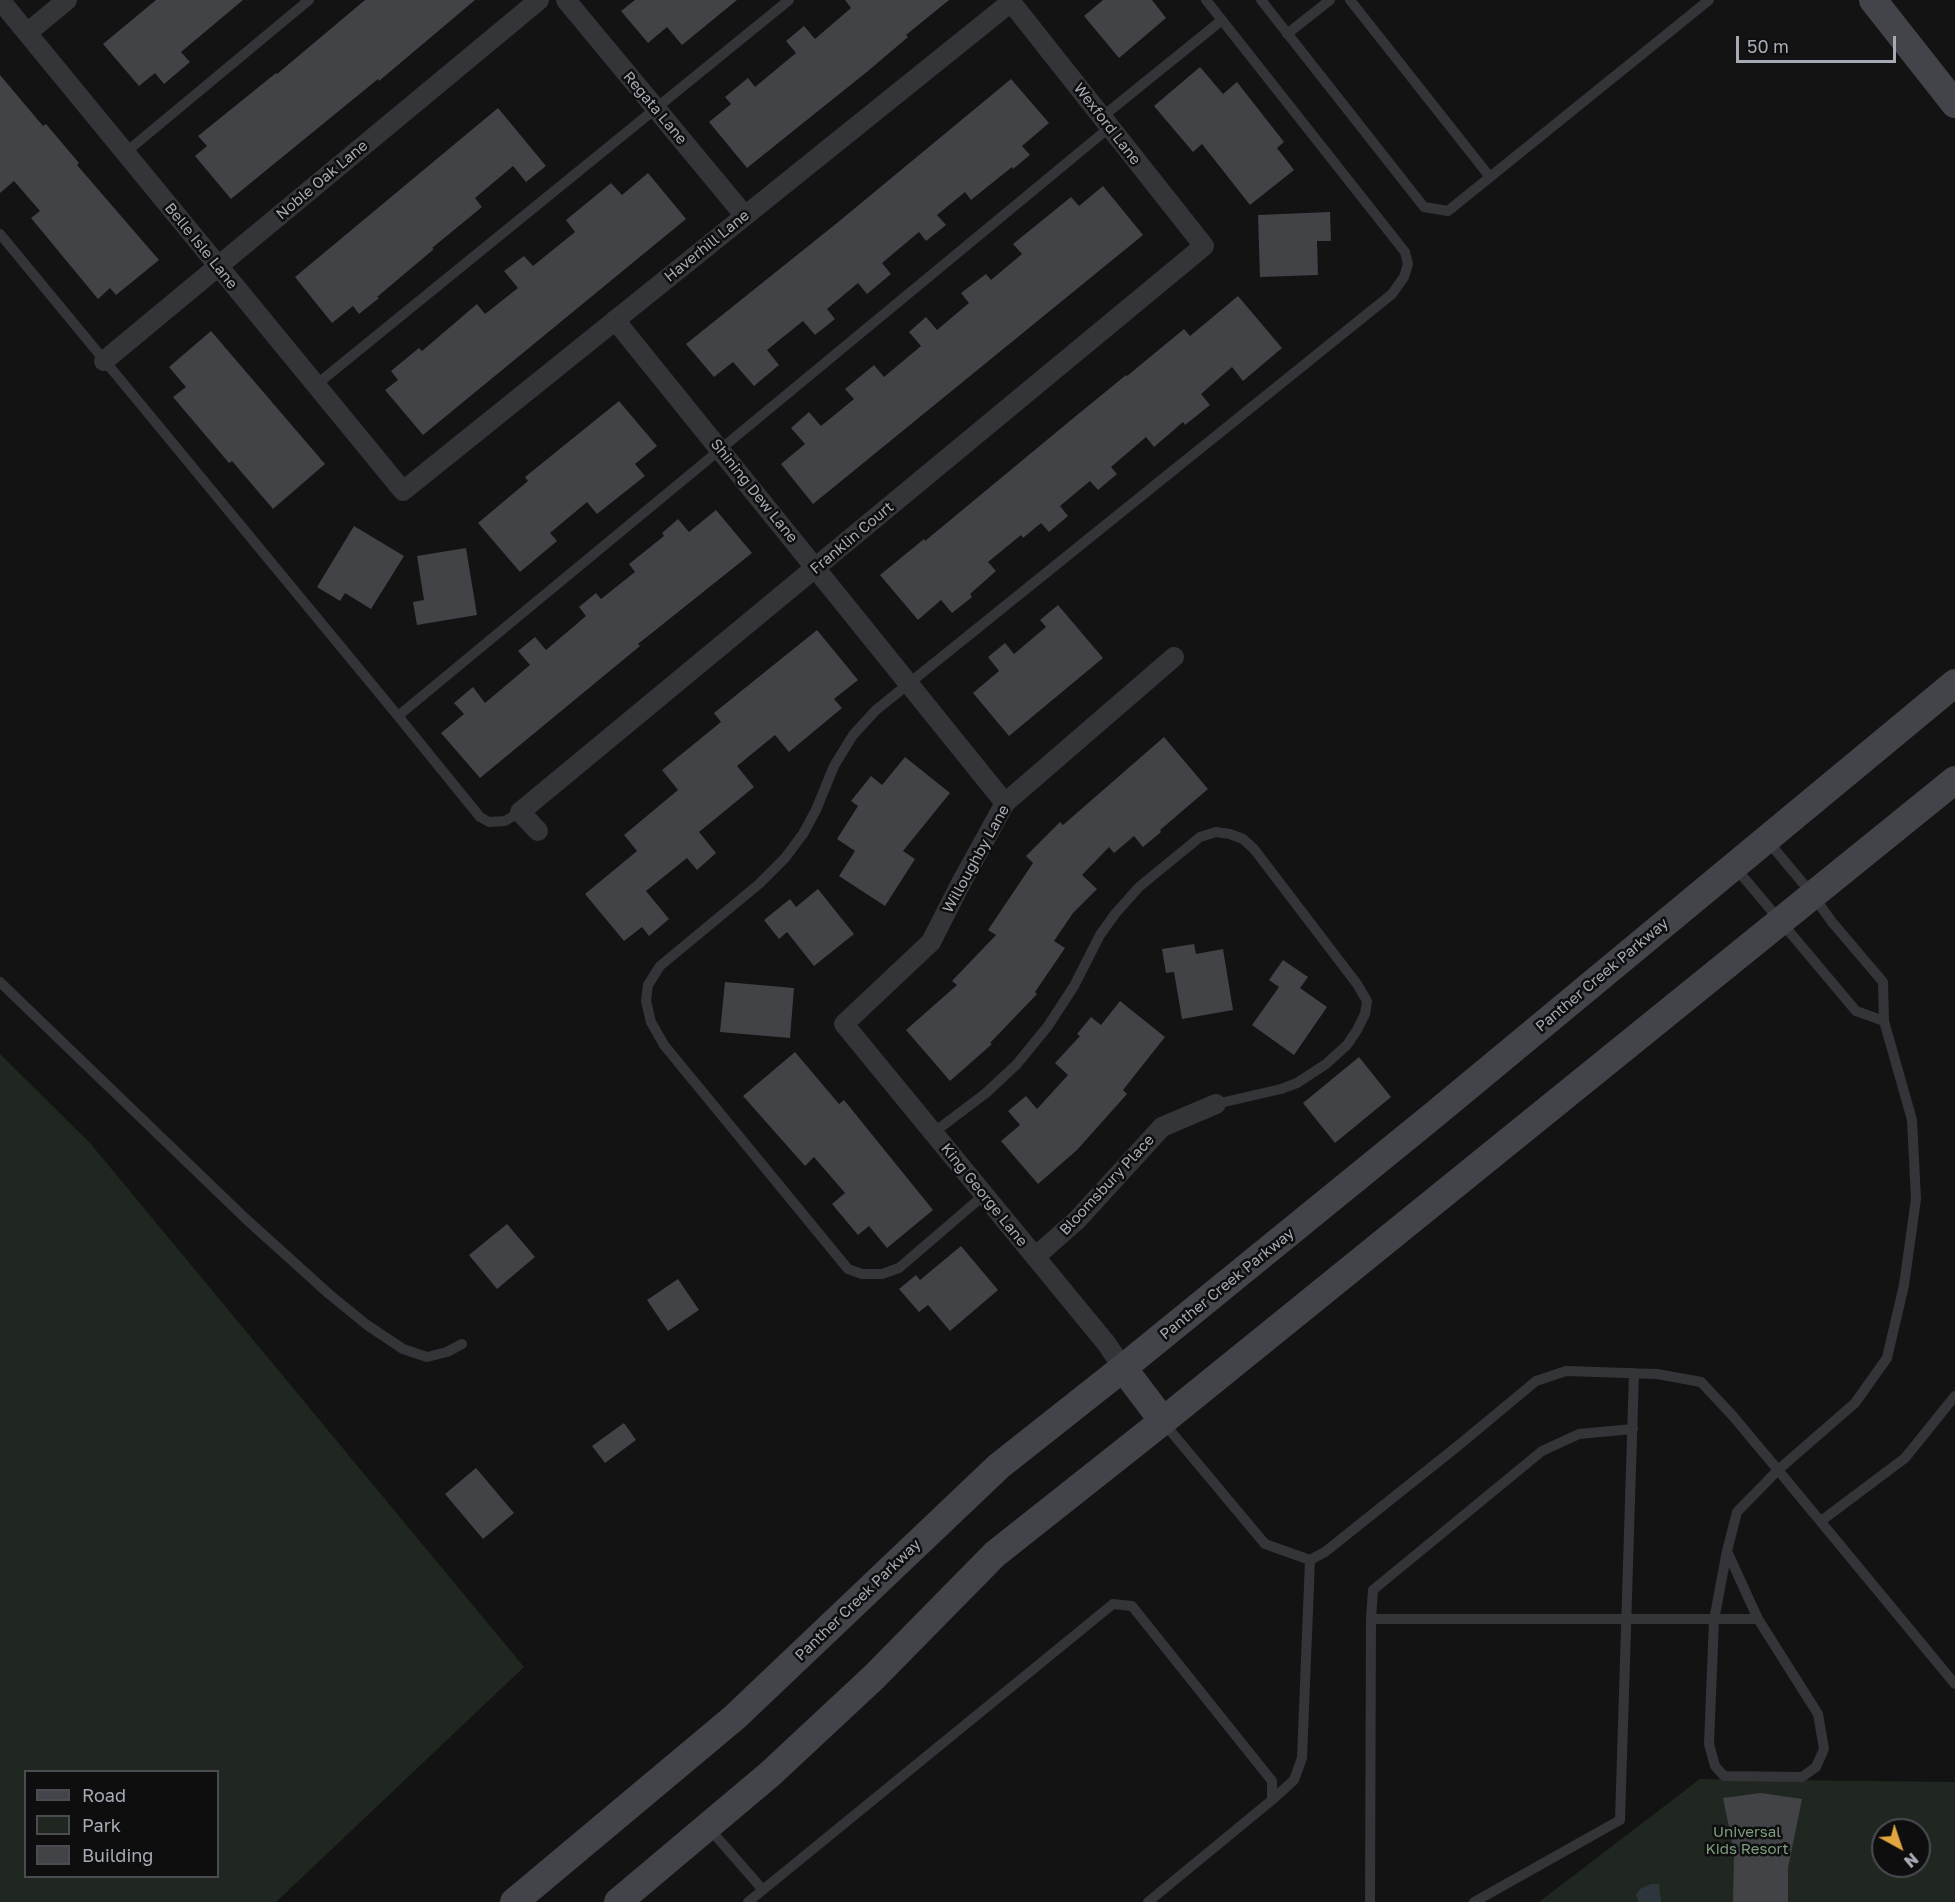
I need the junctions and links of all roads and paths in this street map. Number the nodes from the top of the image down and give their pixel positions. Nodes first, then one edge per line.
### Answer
1 (0, 0) edge
2 (67, 0) edge
3 (309, 0) edge
4 (539, 0) edge
5 (566, 0) edge
6 (789, 0) edge
7 (1206, 0) edge
8 (1261, 0) edge
9 (1330, 0) edge
10 (1350, 0) edge
11 (1709, 0) edge
12 (1873, 0) edge
13 (1011, 2) joint
14 (1222, 20) junction
15 (27, 33) junction
16 (1287, 34) junction
17 (1955, 104) edge
18 (656, 109) junction
19 (1106, 122) junction
20 (125, 153) junction
21 (1490, 177) junction
22 (744, 216) junction
23 (0, 234) edge
24 (1204, 246) joint
25 (218, 266) junction
26 (615, 320) junction
27 (104, 361) junction
28 (316, 385) junction
29 (719, 449) junction
30 (403, 491) joint
31 (816, 568) junction
32 (1174, 657) dead end
33 (1955, 683) edge
34 (909, 684) junction
35 (398, 716) junction
36 (1955, 780) edge
37 (1005, 803) junction
38 (520, 812) junction
39 (538, 831) dead end
40 (1766, 839) junction
41 (1734, 866) junction
42 (1812, 894) junction
43 (1782, 921) junction
44 (0, 982) edge
45 (1884, 1021) junction
46 (844, 1024) joint
47 (1216, 1104) joint
48 (933, 1133) junction
49 (984, 1195) junction
50 (1035, 1257) junction
51 (462, 1344) dead end
52 (1124, 1368) junction
53 (1634, 1373) junction
54 (1955, 1395) edge
55 (1162, 1421) junction
56 (1633, 1429) junction
57 (1778, 1470) junction
58 (1821, 1521) junction
59 (1727, 1551) junction
60 (1310, 1560) junction
61 (1371, 1619) junction
62 (1628, 1619) junction
63 (1758, 1619) junction
64 (1714, 1620) junction
65 (1955, 1684) edge
66 (1272, 1800) junction
67 (708, 1826) junction
68 (763, 1890) junction
69 (514, 1902) edge
70 (618, 1902) edge
71 (748, 1902) edge
72 (1148, 1902) edge
73 (1370, 1902) edge
74 (1473, 1902) edge

1 - 15 street, Belle Isle Lane
2 - 15 street
3 - 20 lane
4 - 25 street, Noble Oak Lane
5 - 18 street, Regata Lane
6 - 18 lane
7 - 14 lane
8 - 16 lane
9 - 16 lane
10 - 21 lane
11 - 21 lane
12 - 17 main road
13 - 19 street, Wexford Lane
13 - 22 street, Haverhill Lane
14 - 19 lane
14 - 34 lane
15 - 20 street, Belle Isle Lane
16 - 21 lane
18 - 22 street, Regata Lane
18 - 28 lane
19 - 24 street, Wexford Lane
19 - 29 lane
20 - 25 street, Belle Isle Lane
22 - 26 street, Haverhill Lane
23 - 27 lane
24 - 31 street, Franklin Court
25 - 27 street, Noble Oak Lane
25 - 28 street, Belle Isle Lane
26 - 29 street, Shining Dew Lane
26 - 30 street, Haverhill Lane
27 - 35 lane
28 - 30 street, Belle Isle Lane
29 - 31 street, Shining Dew Lane
29 - 35 lane
31 - 34 street, Shining Dew Lane
31 - 38 street, Franklin Court
32 - 37 street, Willoughby Lane
33 - 40 main road, Panther Creek Parkway
34 - 37 street, Shining Dew Lane
34 - 49 lane
35 - 38 lane
36 - 42 main road
37 - 46 street, Willoughby Lane
38 - 39 street
40 - 41 main road, Panther Creek Parkway
40 - 42 lane
41 - 43 lane
41 - 52 main road, Panther Creek Parkway
42 - 43 main road
42 - 45 lane
43 - 45 lane
43 - 55 main road
44 - 51 lane
45 - 57 lane
46 - 48 street, King George Lane
47 - 48 lane
47 - 50 street, Bloomsbury Place
48 - 49 street, King George Lane
49 - 50 street, King George Lane
50 - 52 street, King George Lane
52 - 55 main road
52 - 69 main road, Panther Creek Parkway
53 - 56 lane
53 - 57 lane
53 - 60 lane
54 - 58 lane
55 - 60 lane
55 - 67 main road
56 - 61 lane
56 - 62 lane
57 - 58 lane
57 - 59 lane
58 - 65 lane
59 - 63 lane
59 - 64 lane
60 - 66 lane
61 - 62 lane
61 - 73 lane
62 - 64 lane
62 - 74 lane
63 - 64 lane
63 - 64 lane
66 - 68 lane
66 - 72 lane
67 - 68 lane
67 - 70 main road
68 - 71 lane

